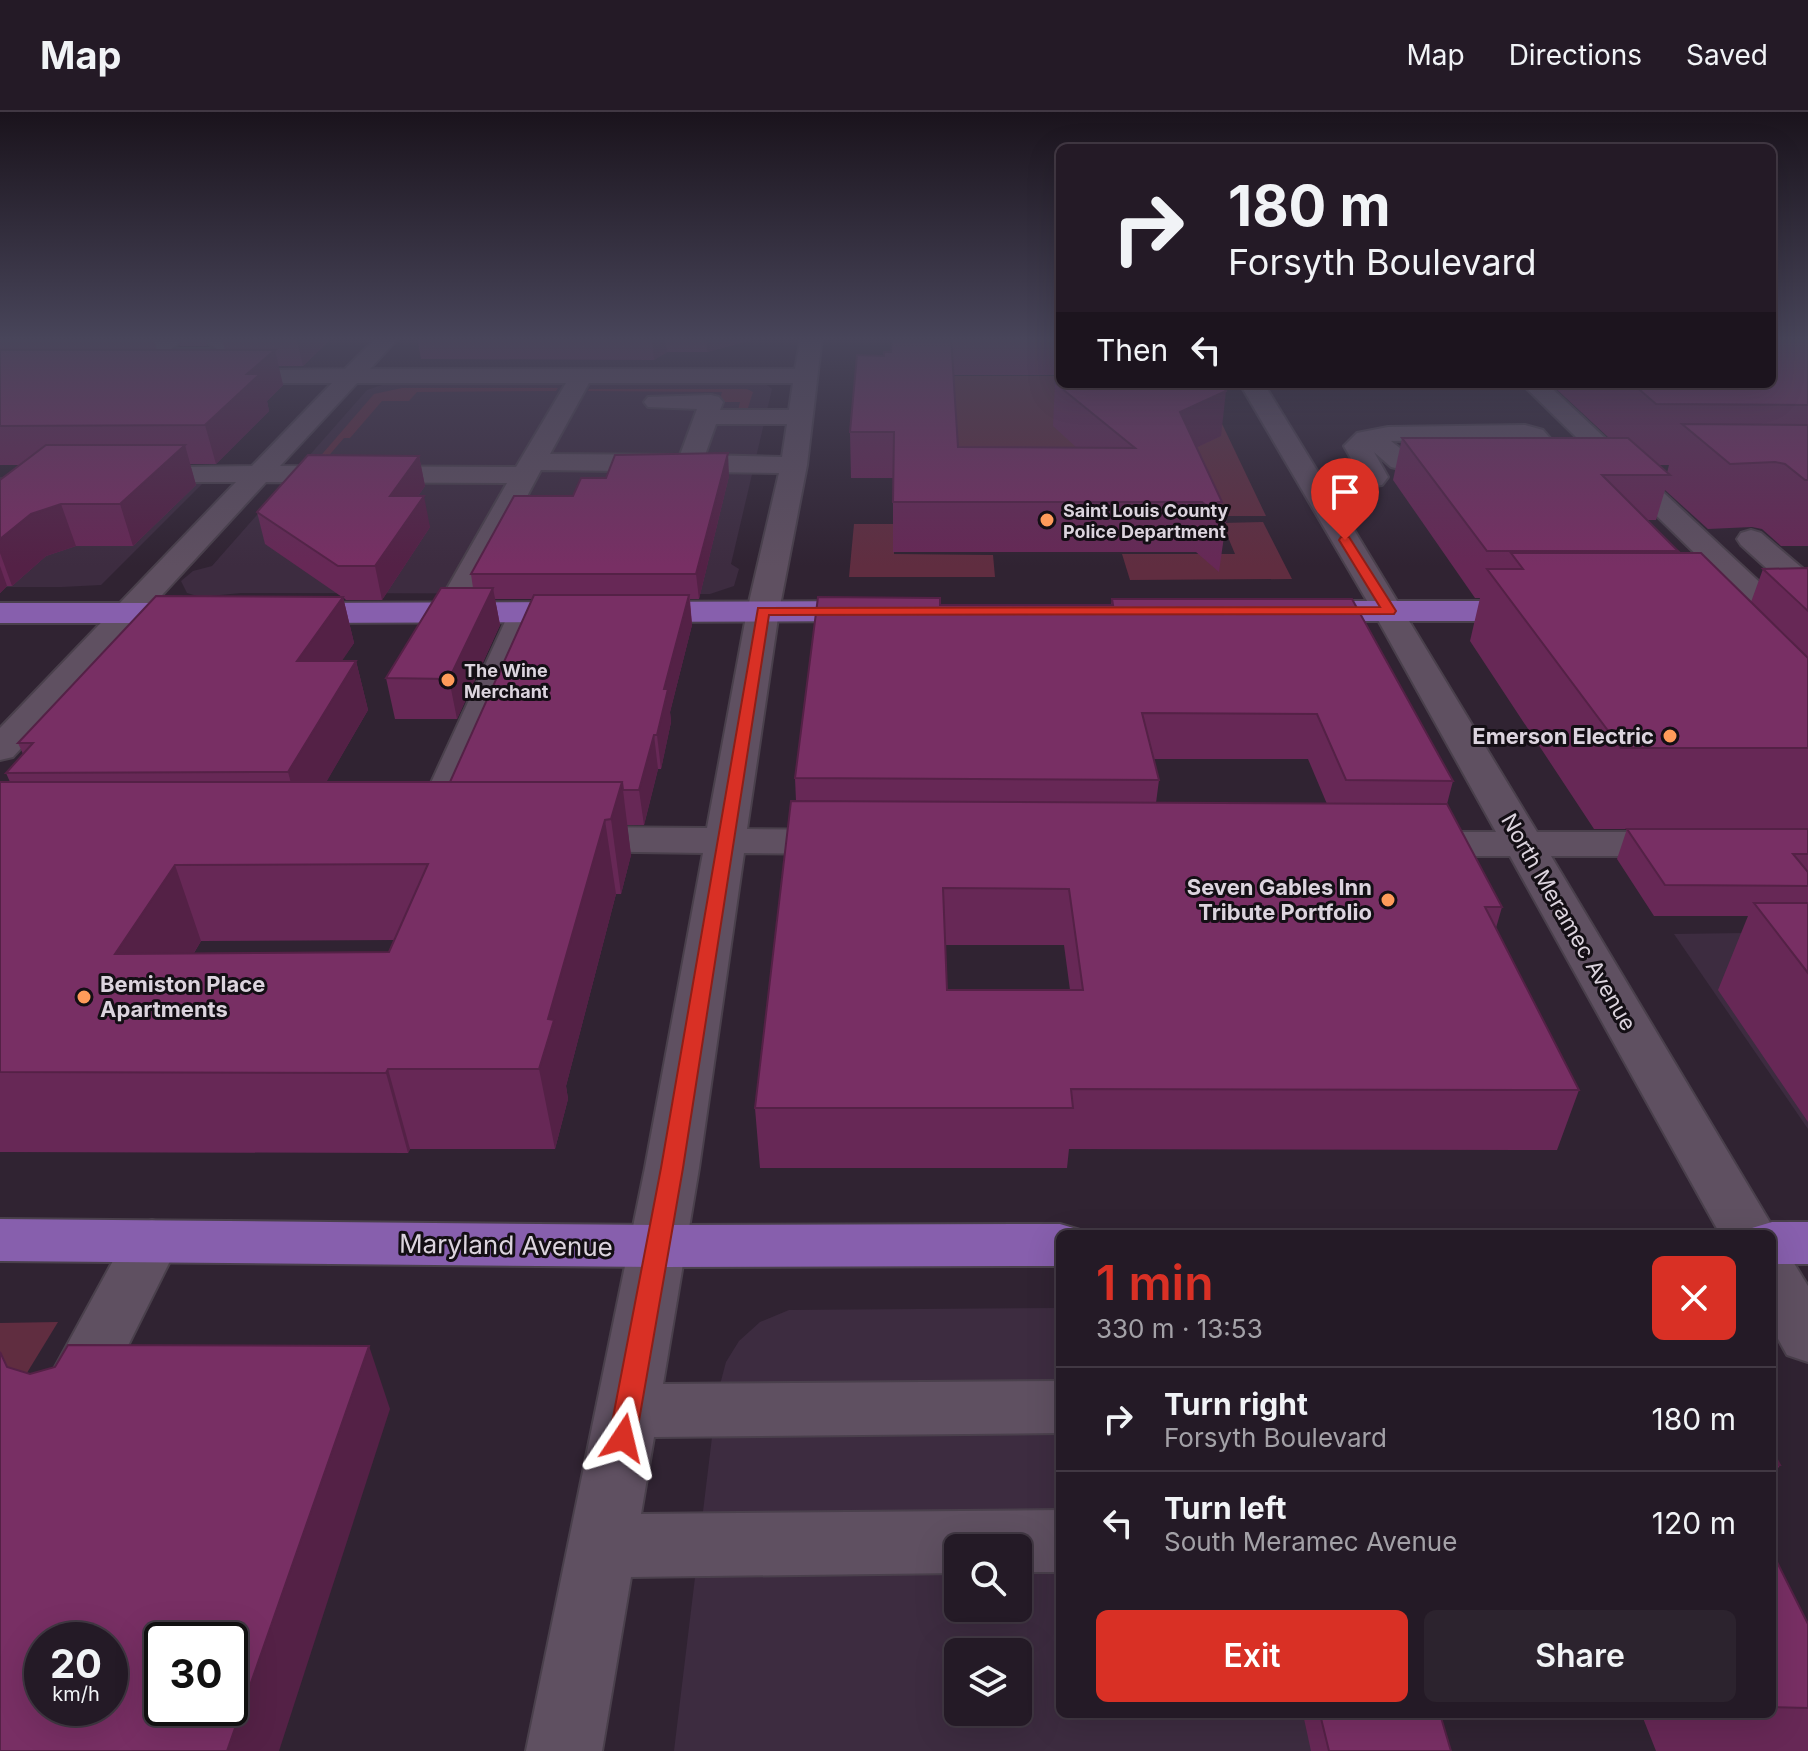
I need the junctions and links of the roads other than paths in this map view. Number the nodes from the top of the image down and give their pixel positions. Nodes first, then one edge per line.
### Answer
1 (315, 413) edge
2 (559, 413) edge
3 (707, 413) edge
4 (801, 413) edge
5 (1270, 413) edge
6 (1550, 413) edge
7 (706, 417) junction
8 (801, 417) junction
9 (1370, 437) junction
10 (690, 463) junction
11 (794, 465) junction
12 (528, 468) junction
13 (113, 474) edge
14 (259, 474) junction
15 (1631, 476) junction
16 (1675, 476) dead end
17 (1313, 486) junction
18 (1751, 539) dead end
19 (1808, 589) edge
20 (763, 611) junction
21 (912, 611) edge
22 (1263, 611) edge
23 (1389, 611) junction
24 (1568, 611) edge
25 (1729, 611) edge
26 (1772, 611) junction
27 (1808, 611) edge
28 (0, 613) edge
29 (127, 613) junction
30 (449, 613) junction
31 (525, 613) junction
32 (0, 749) edge
33 (472, 838) edge
34 (534, 839) edge
35 (726, 842) junction
36 (880, 842) edge
37 (1369, 844) edge
38 (1525, 844) junction
39 (1717, 844) edge
40 (1746, 1230) edge
41 (0, 1240) edge
42 (152, 1241) junction
43 (1776, 1243) edge
44 (1808, 1243) edge
45 (1056, 1245) edge
46 (658, 1246) junction
47 (1776, 1283) edge
48 (1808, 1338) edge
49 (1056, 1407) edge
50 (66, 1408) edge
51 (628, 1411) junction
52 (1056, 1541) edge
53 (602, 1546) junction
54 (564, 1751) edge

1 - 14 street
2 - 12 street
3 - 7 street
4 - 8 street
5 - 17 street, North Meramec Avenue
6 - 15 street
7 - 8 street
7 - 10 street
8 - 11 street
9 - 9 street
9 - 17 street
10 - 11 street
10 - 12 street
11 - 20 street
12 - 14 street
12 - 30 street
13 - 14 street
14 - 29 street
15 - 16 street
15 - 26 street
17 - 23 street, North Meramec Avenue
18 - 19 street
20 - 21 main road
20 - 31 main road
20 - 35 street
22 - 23 main road
23 - 24 main road
23 - 38 street, North Meramec Avenue
25 - 26 main road
26 - 27 main road
28 - 29 main road
29 - 30 main road
29 - 32 street
30 - 31 main road
31 - 33 street
34 - 35 street
35 - 36 street
35 - 46 street
37 - 38 street
38 - 39 street
38 - 40 street, North Meramec Avenue
41 - 42 main road, Maryland Avenue
42 - 46 main road, Maryland Avenue
42 - 50 street
43 - 44 main road
45 - 46 main road, Maryland Avenue
46 - 51 street
47 - 48 street
49 - 51 street
51 - 53 street
52 - 53 street
53 - 54 street

